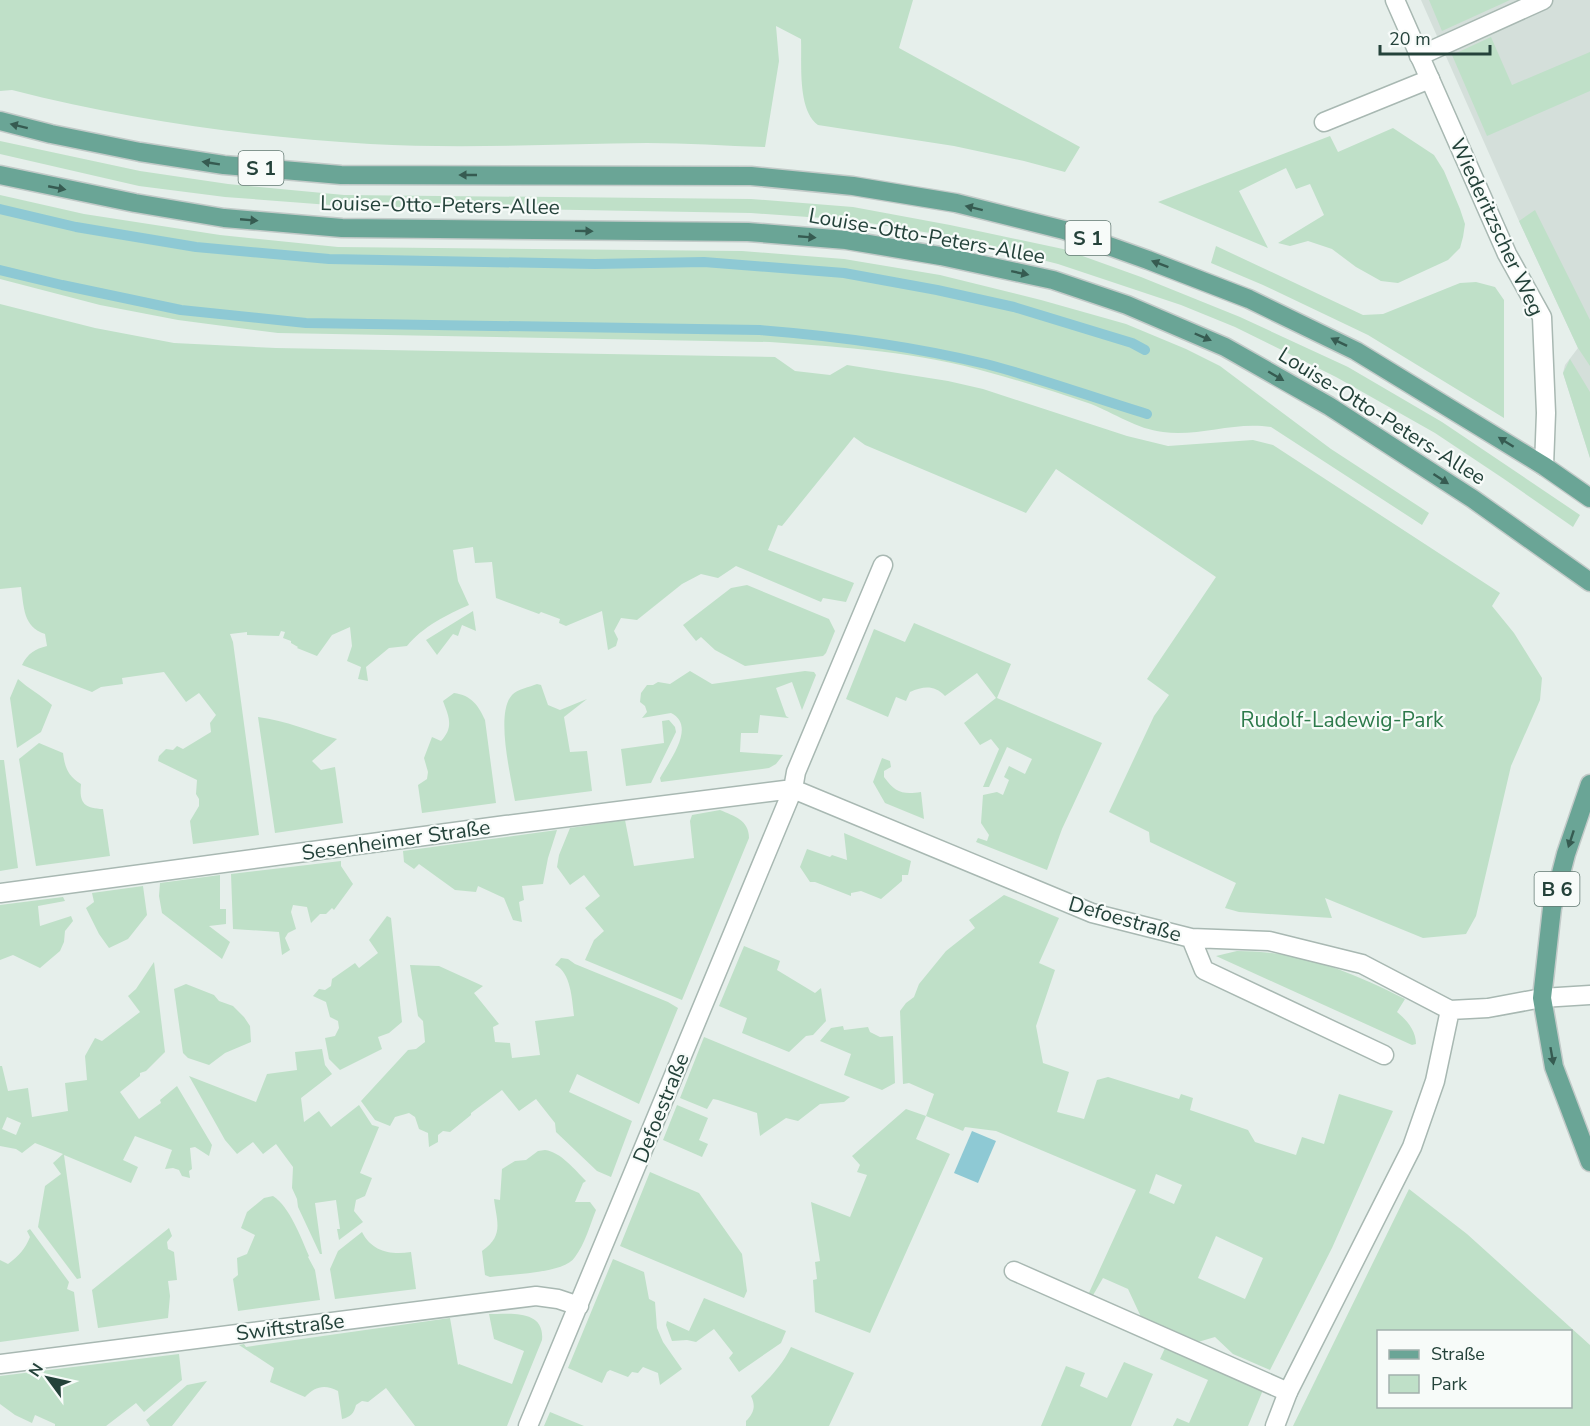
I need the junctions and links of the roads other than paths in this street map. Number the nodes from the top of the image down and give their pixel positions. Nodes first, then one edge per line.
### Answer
1 (1395, 0) edge
2 (1543, 0) edge
3 (1419, 56) junction
4 (1430, 80) junction
5 (0, 121) edge
6 (1324, 122) dead end
7 (0, 176) edge
8 (1544, 466) junction
9 (1590, 498) edge
10 (883, 565) dead end
11 (1590, 582) edge
12 (1590, 784) edge
13 (793, 789) junction
14 (0, 893) edge
15 (1191, 938) junction
16 (1590, 995) edge
17 (1542, 998) junction
18 (1450, 1010) junction
19 (1384, 1055) dead end
20 (1590, 1162) edge
21 (1014, 1271) dead end
22 (579, 1306) junction
23 (0, 1364) edge
24 (1288, 1392) junction
25 (528, 1426) edge
26 (1275, 1426) edge

1 - 3 street, Wiederitzscher Weg
2 - 3 street
3 - 4 street, Wiederitzscher Weg
4 - 6 street
4 - 8 street, Wiederitzscher Weg
8 -> 5 main road, Louise-Otto-Peters-Allee / S 1
7 -> 11 main road, Louise-Otto-Peters-Allee / S 1
8 - 9 main road, Louise-Otto-Peters-Allee / S 1
10 - 13 street, Defoestraße
12 -> 17 main road, B 6
13 - 14 street, Sesenheimer Straße
13 - 15 street, Defoestraße
13 - 22 street, Defoestraße
15 - 18 street, Defoestraße
15 - 19 street, Defoestraße
16 - 17 street
17 - 18 street
17 -> 20 main road, B 6
18 - 24 street
21 - 24 street
22 - 23 street, Swiftstraße
22 - 25 street, Defoestraße
24 - 26 street

